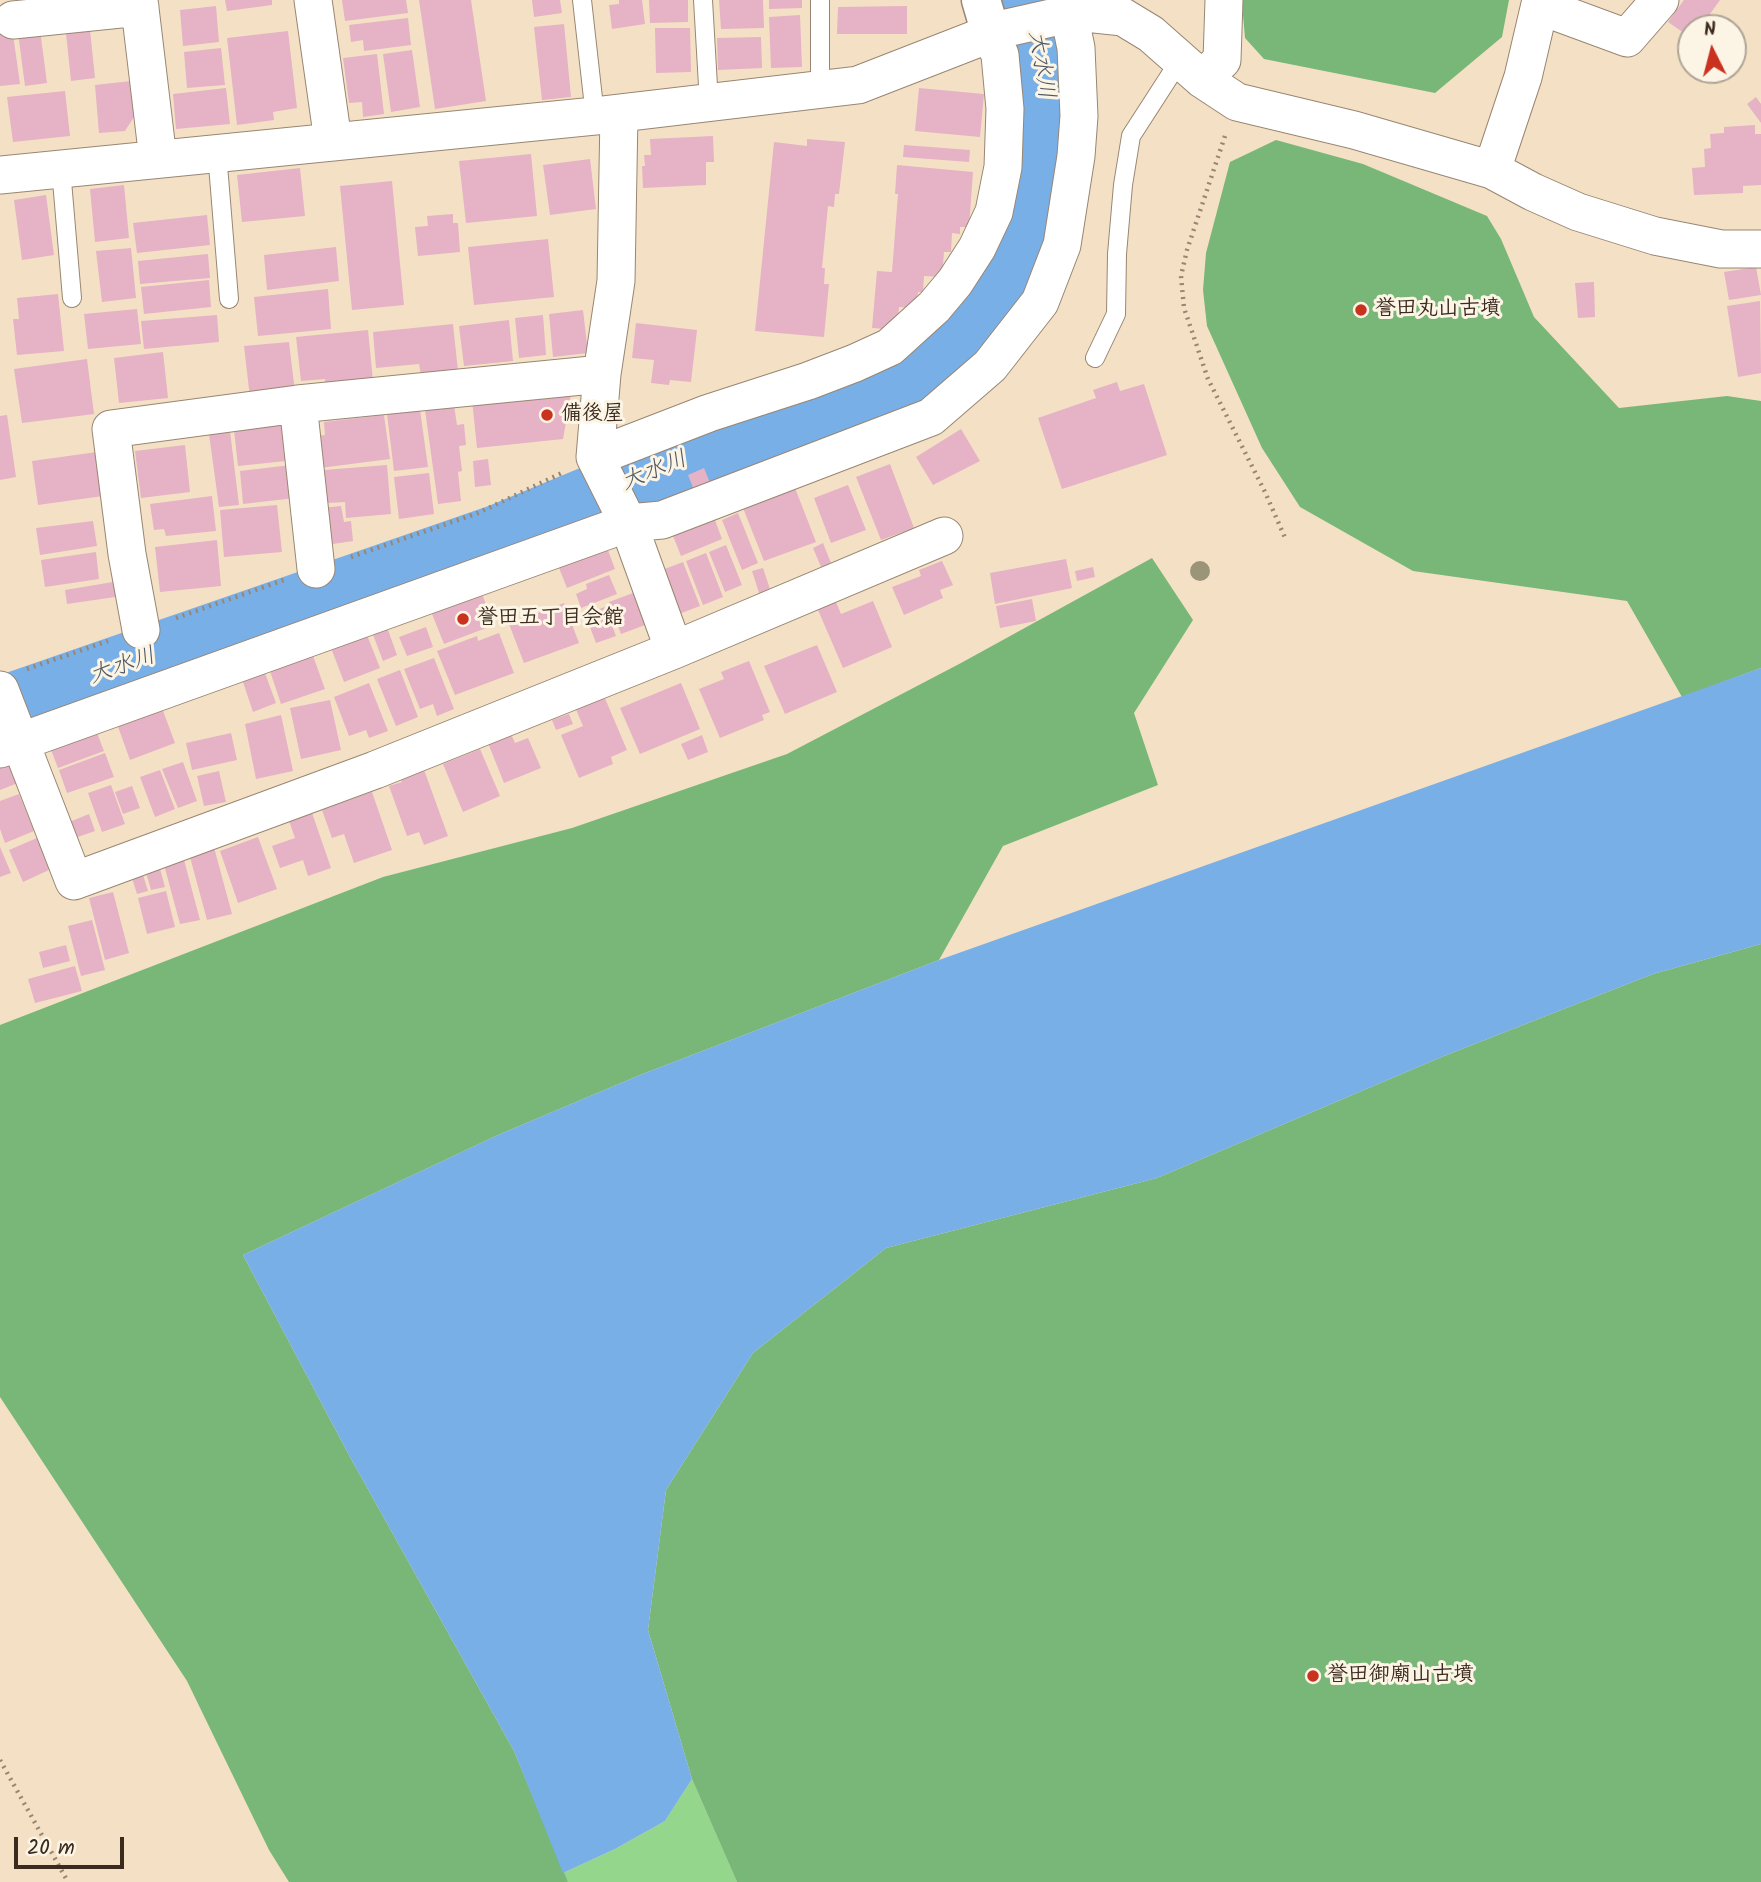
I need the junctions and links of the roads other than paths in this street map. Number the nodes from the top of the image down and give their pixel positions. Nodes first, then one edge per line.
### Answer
1 (313, 0) edge
2 (582, 0) edge
3 (703, 0) edge
4 (820, 0) edge
5 (1224, 0) edge
6 (1660, 0) edge
7 (1540, 3) edge
8 (139, 4) edge
9 (1063, 16) junction
10 (12, 20) dead end
11 (991, 21) edge
12 (1191, 70) junction
13 (820, 90) junction
14 (709, 103) junction
15 (607, 115) junction
16 (333, 141) junction
17 (217, 153) junction
18 (158, 159) junction
19 (61, 169) junction
20 (1492, 170) junction
21 (0, 175) edge
22 (1761, 250) edge
23 (72, 298) dead end
24 (229, 299) dead end
25 (1095, 358) dead end
26 (602, 374) junction
27 (298, 404) junction
28 (599, 464) junction
29 (624, 514) junction
30 (944, 536) dead end
31 (316, 569) dead end
32 (141, 630) dead end
33 (674, 650) junction
34 (0, 690) edge
35 (12, 740) edge

1 - 16 street
2 - 15 lane
3 - 14 lane
4 - 13 lane
5 - 12 street
6 - 7 street
7 - 20 street
8 - 10 street
8 - 18 street
9 - 11 street
9 - 12 street
9 - 29 street
11 - 13 street
11 - 28 street
12 - 20 street
12 - 25 lane
13 - 14 street
14 - 15 street
15 - 16 street
15 - 26 street
16 - 17 street
17 - 18 street
17 - 24 lane
18 - 19 street
19 - 21 street
19 - 23 lane
20 - 22 street
26 - 27 street
26 - 28 street
27 - 31 street
27 - 32 street
28 - 29 street
29 - 33 street
29 - 35 street
30 - 33 street
33 - 35 street
34 - 35 street

